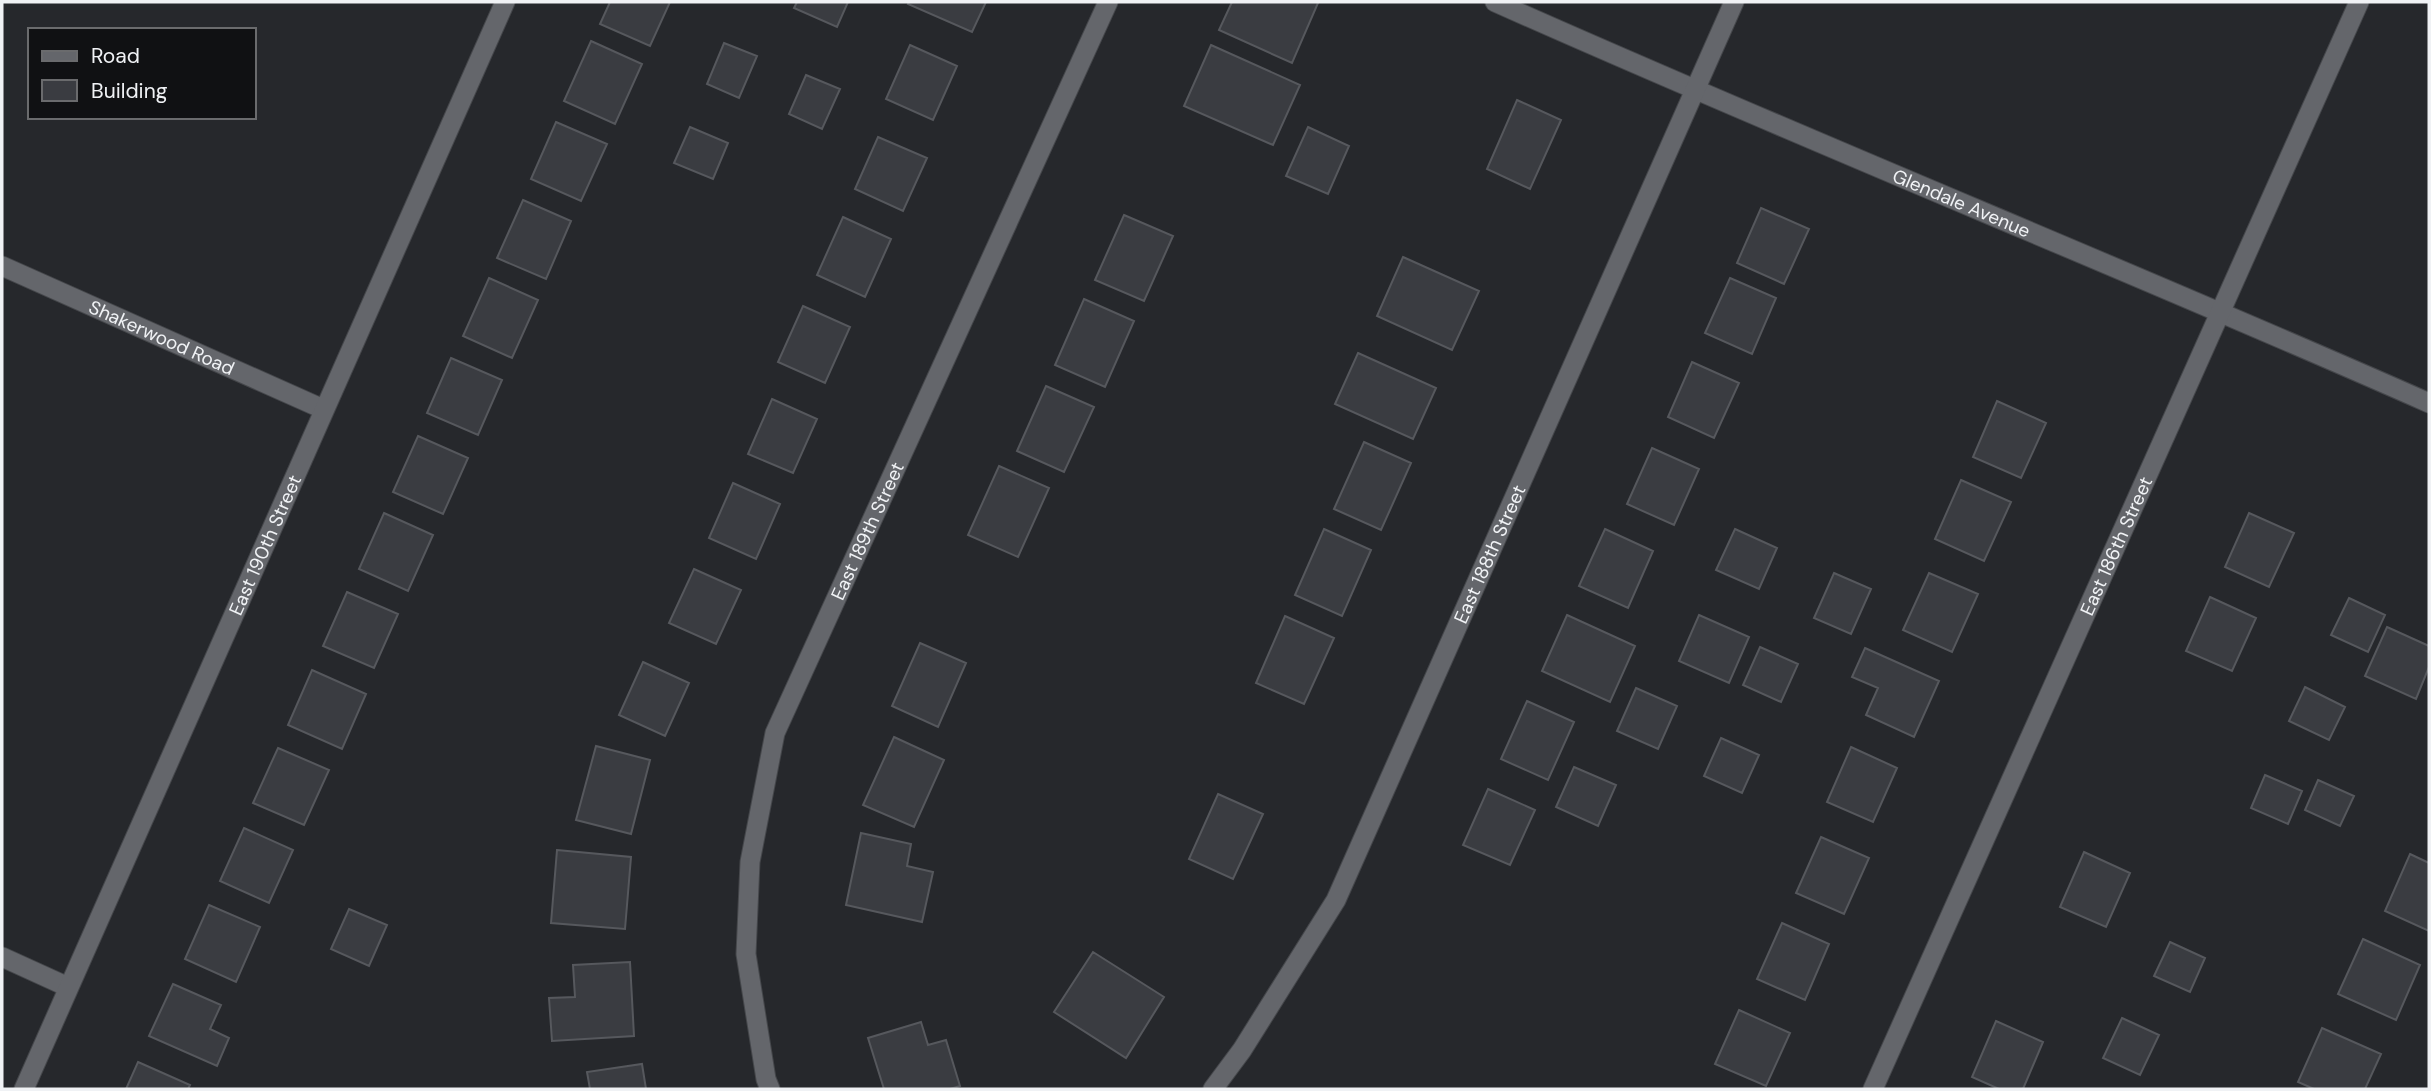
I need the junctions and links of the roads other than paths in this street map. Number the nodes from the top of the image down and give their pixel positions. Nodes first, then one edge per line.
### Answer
1 (505, 2) edge
2 (1108, 2) edge
3 (1495, 2) edge
4 (1734, 2) edge
5 (2359, 2) edge
6 (1694, 91) junction
7 (2, 266) edge
8 (2220, 310) junction
9 (2429, 404) edge
10 (323, 409) junction
11 (2, 957) edge
12 (68, 987) junction
13 (24, 1089) edge
14 (770, 1089) edge
15 (1213, 1089) edge
16 (1873, 1089) edge

1 - 10 street, East 190th Street
2 - 14 street, East 189th Street
3 - 6 street, Glendale Avenue
4 - 6 street, East 188th Street
5 - 8 street, East 186th Street
6 - 8 street, Glendale Avenue
6 - 15 street, East 188th Street
7 - 10 street, Shakerwood Road
8 - 9 street, Glendale Avenue
8 - 16 street, East 186th Street
10 - 12 street, East 190th Street
11 - 12 street
12 - 13 street, East 190th Street

